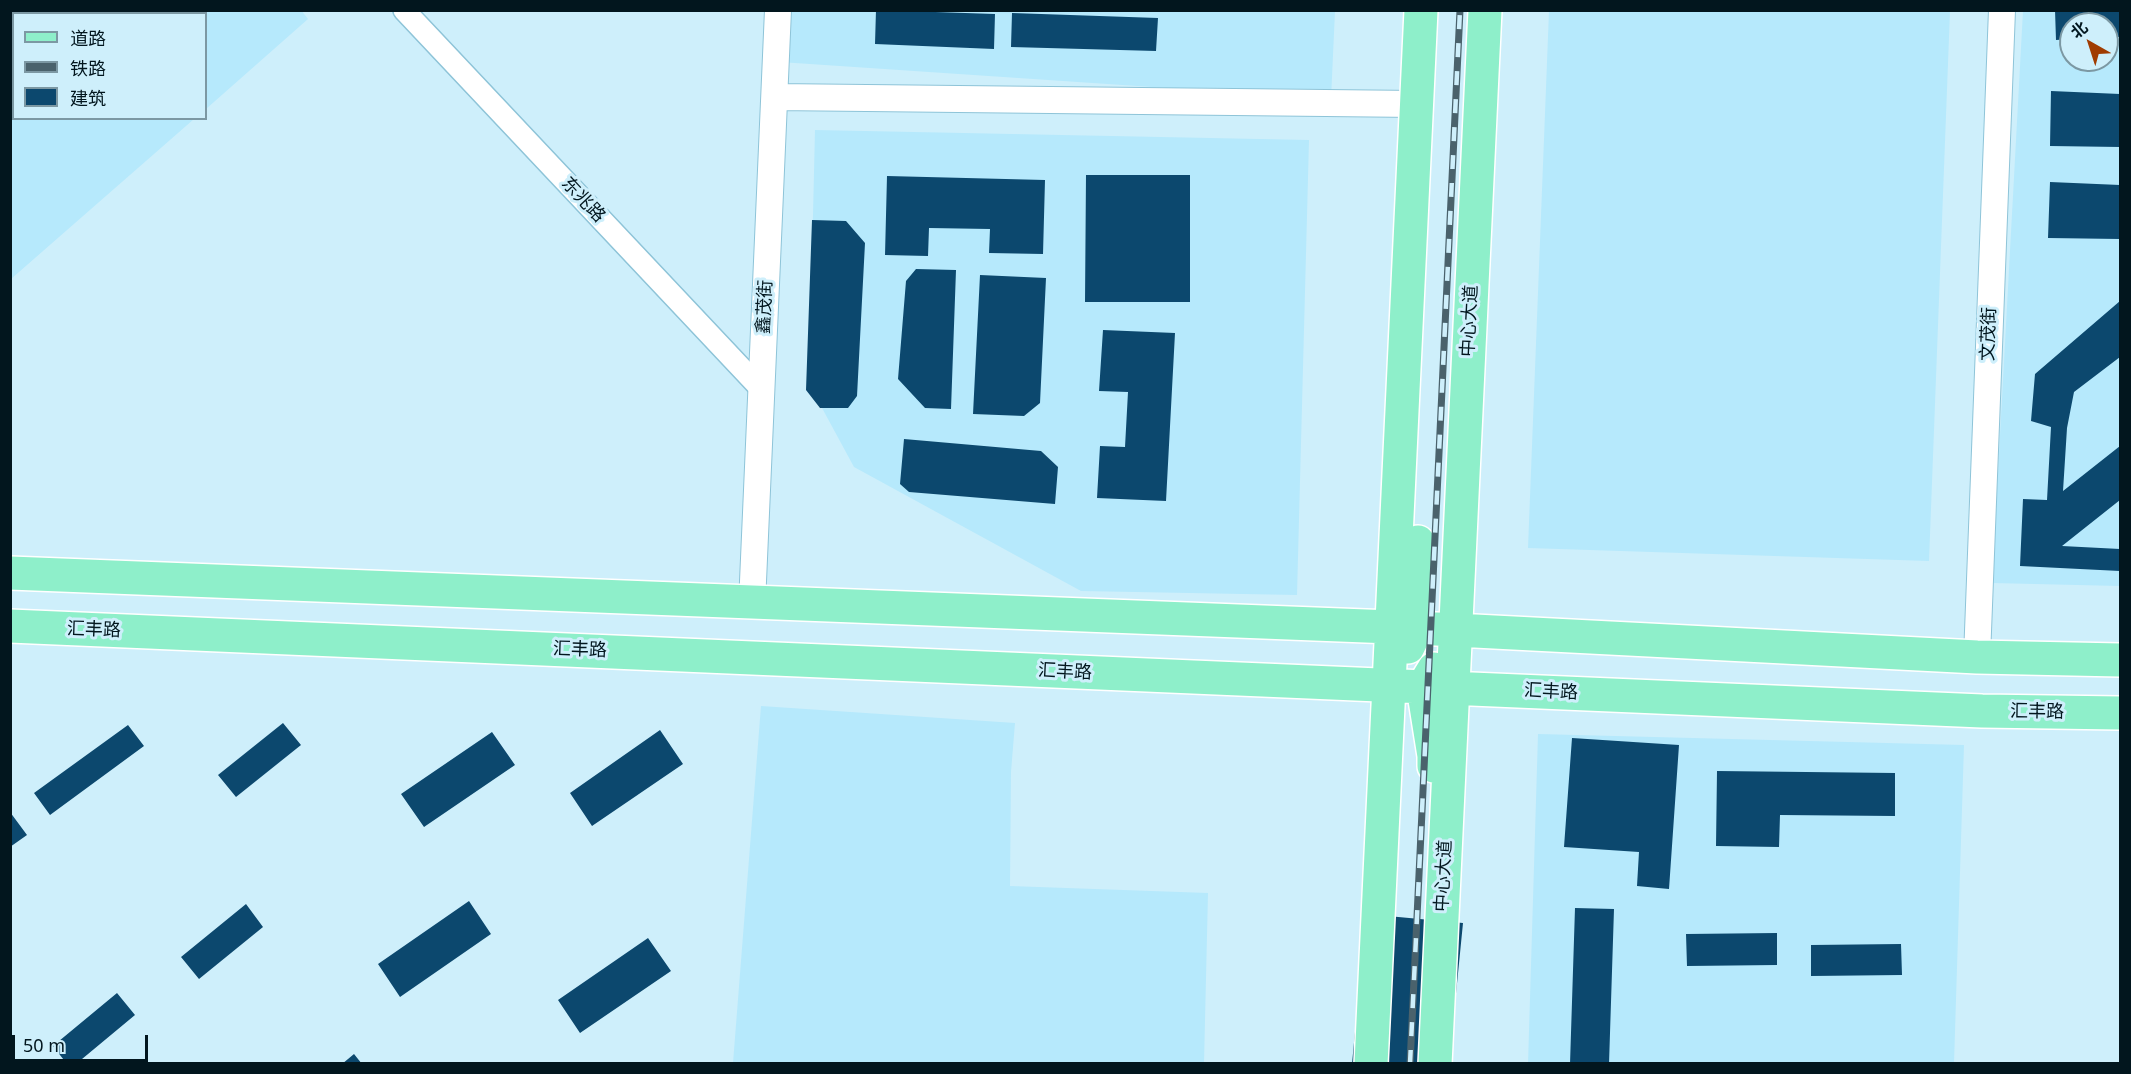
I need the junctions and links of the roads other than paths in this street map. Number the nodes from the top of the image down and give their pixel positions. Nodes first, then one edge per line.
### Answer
1 (404, 10) edge
2 (778, 10) edge
3 (1421, 10) edge
4 (1485, 10) edge
5 (2002, 10) edge
6 (774, 97) junction
7 (1417, 104) junction
8 (1408, 298) junction
9 (762, 390) junction
10 (1459, 549) junction
11 (1417, 552) junction
12 (10, 573) edge
13 (752, 604) junction
14 (10, 626) edge
15 (1405, 629) junction
16 (1456, 631) junction
17 (1977, 657) junction
18 (2121, 660) edge
19 (1389, 686) junction
20 (1438, 687) junction
21 (2121, 713) edge
22 (1388, 727) junction
23 (1371, 1064) edge
24 (1386, 1064) edge
25 (1418, 1064) edge
26 (1435, 1064) edge

1 - 9 street, 东兆路
2 - 6 street, 鑫茂街
3 - 7 main road
4 - 10 main road, 中心大道
5 - 17 street, 文茂街
6 - 7 street
6 - 9 street, 鑫茂街
7 - 8 main road
8 - 11 main road
8 - 15 main road
9 - 13 street, 鑫茂街
10 - 11 main road
10 - 16 main road, 中心大道
11 - 15 main road
12 - 13 main road
13 - 15 main road
14 - 19 main road, 汇丰路
15 - 16 main road
15 - 19 main road
16 - 17 main road
16 - 20 main road, 中心大道
17 - 18 main road
19 - 20 main road, 汇丰路
19 - 22 main road
20 - 21 main road, 汇丰路
20 - 25 main road, 中心大道
20 - 26 main road, 中心大道
22 - 23 main road
22 - 24 main road

